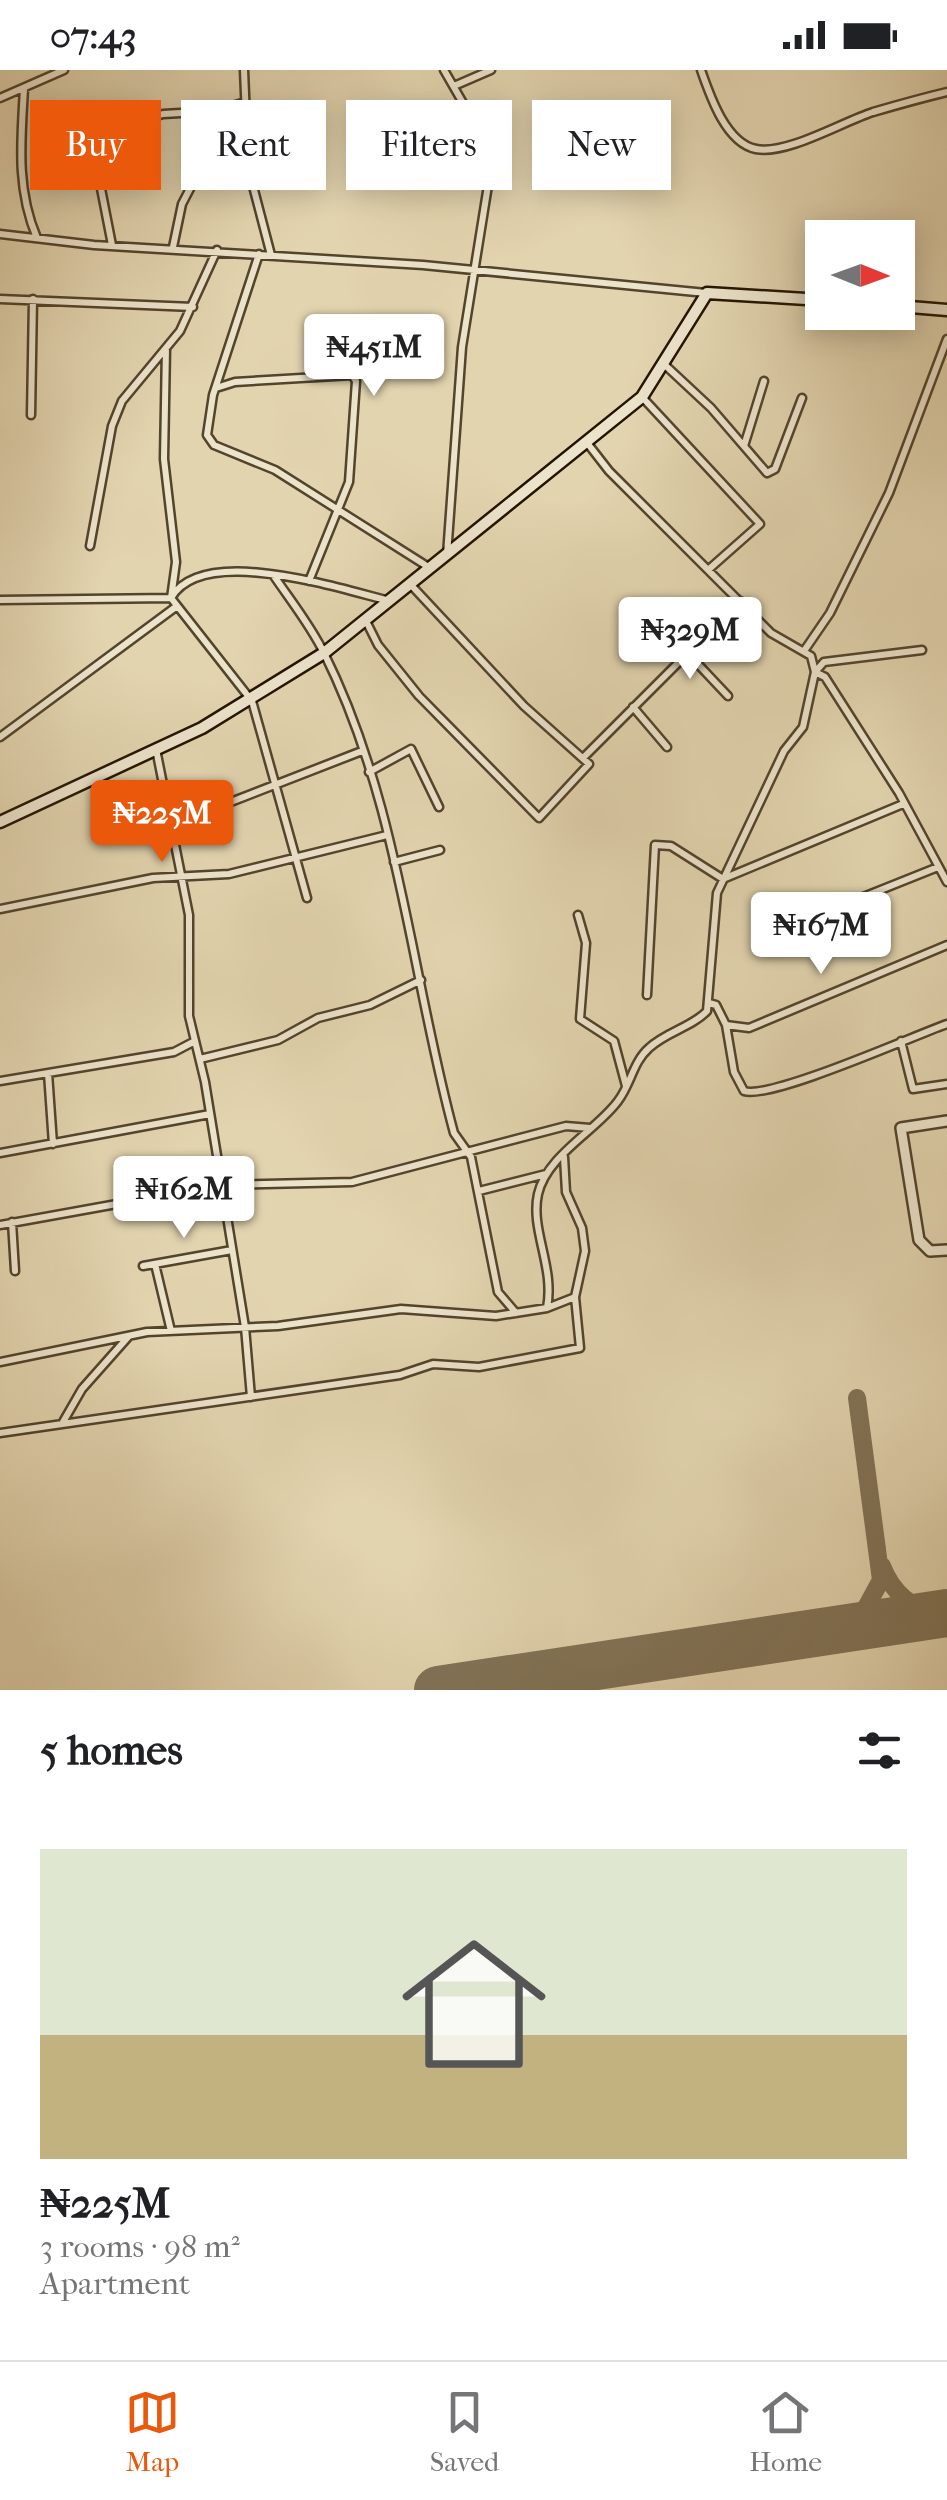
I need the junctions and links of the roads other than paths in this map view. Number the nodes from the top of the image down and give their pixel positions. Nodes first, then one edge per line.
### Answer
1 (64, 70) edge
2 (244, 70) edge
3 (444, 70) edge
4 (491, 70) edge
5 (701, 70) edge
6 (454, 86) junction
7 (24, 89) junction
8 (947, 92) edge
9 (0, 98) edge
10 (242, 100) edge
11 (181, 113) edge
12 (190, 190) edge
13 (254, 190) edge
14 (0, 234) edge
15 (37, 238) junction
16 (112, 245) junction
17 (174, 246) junction
18 (217, 250) junction
19 (259, 254) junction
20 (271, 254) junction
21 (477, 270) junction
22 (708, 293) junction
23 (0, 299) edge
24 (33, 299) junction
25 (805, 299) edge
26 (193, 307) junction
27 (915, 307) edge
28 (947, 310) edge
29 (947, 339) edge
30 (166, 348) junction
31 (666, 366) junction
32 (764, 381) dead end
33 (216, 388) junction
34 (642, 397) junction
35 (802, 398) dead end
36 (31, 415) dead end
37 (588, 444) junction
38 (744, 446) junction
39 (339, 512) junction
40 (90, 546) dead end
41 (446, 558) junction
42 (431, 569) junction
43 (708, 570) junction
44 (274, 576) junction
45 (309, 582) junction
46 (411, 585) junction
47 (171, 598) junction
48 (0, 600) edge
49 (740, 601) junction
50 (391, 602) junction
51 (177, 606) junction
52 (366, 620) junction
53 (678, 642) dead end
54 (922, 650) dead end
55 (804, 651) junction
56 (324, 654) junction
57 (690, 655) junction
58 (815, 672) junction
59 (728, 696) dead end
60 (252, 701) junction
61 (634, 707) junction
62 (0, 737) edge
63 (667, 747) dead end
64 (156, 748) junction
65 (362, 751) junction
66 (583, 758) junction
67 (368, 772) junction
68 (274, 784) junction
69 (903, 804) junction
70 (439, 807) dead end
71 (0, 822) edge
72 (174, 824) junction
73 (388, 835) junction
74 (440, 850) dead end
75 (296, 856) junction
76 (394, 862) junction
77 (938, 867) junction
78 (182, 875) junction
79 (723, 879) junction
80 (947, 882) edge
81 (307, 898) dead end
82 (838, 908) dead end
83 (0, 909) edge
84 (578, 915) dead end
85 (947, 945) edge
86 (421, 980) junction
87 (647, 995) dead end
88 (708, 1002) junction
89 (947, 1024) edge
90 (726, 1025) junction
91 (900, 1041) junction
92 (195, 1042) junction
93 (200, 1059) junction
94 (48, 1073) junction
95 (0, 1081) edge
96 (947, 1084) edge
97 (626, 1087) junction
98 (210, 1114) junction
99 (947, 1121) edge
100 (591, 1128) junction
101 (53, 1144) junction
102 (468, 1152) junction
103 (0, 1153) edge
104 (564, 1156) junction
105 (548, 1174) junction
106 (222, 1185) junction
107 (479, 1191) junction
108 (12, 1222) junction
109 (0, 1226) edge
110 (232, 1250) junction
111 (947, 1250) edge
112 (154, 1264) junction
113 (143, 1266) dead end
114 (15, 1272) dead end
115 (575, 1297) junction
116 (547, 1308) junction
117 (516, 1313) junction
118 (245, 1327) junction
119 (171, 1331) junction
120 (130, 1336) junction
121 (0, 1362) edge
122 (251, 1397) junction
123 (63, 1422) junction
124 (0, 1433) edge

1 - 7 street
2 - 10 street
3 - 6 street
4 - 6 street
5 - 8 street
6 - 21 street
7 - 9 street
7 - 15 street
11 - 16 street
12 - 17 street
13 - 20 street
14 - 15 street
15 - 16 street
16 - 17 street
17 - 18 street
18 - 19 street
18 - 26 street
19 - 20 street
19 - 33 street
20 - 21 street
21 - 22 street
21 - 41 street
22 - 25 main road
22 - 31 main road
23 - 24 street
24 - 26 street
24 - 36 street
26 - 30 street
27 - 28 main road
29 - 55 street
30 - 40 street
30 - 47 street
31 - 34 main road
31 - 38 street
32 - 38 street
33 - 39 street
33 - 39 street
34 - 37 main road
34 - 43 street
35 - 38 street
37 - 41 main road
37 - 43 street
39 - 42 street
39 - 45 street
41 - 42 main road
42 - 46 main road
43 - 49 street
44 - 45 street
44 - 47 street
44 - 56 street
45 - 50 street
46 - 50 main road
46 - 66 street
47 - 48 street
47 - 51 street
49 - 55 street
49 - 57 street
50 - 52 main road
51 - 60 street
51 - 62 street
52 - 56 main road
52 - 66 street
53 - 57 street
54 - 58 street
55 - 58 street
56 - 60 main road
56 - 65 street
57 - 59 street
57 - 61 street
58 - 69 street
58 - 79 street
60 - 64 main road
60 - 68 street
61 - 63 street
61 - 66 street
64 - 71 main road
64 - 72 street
65 - 67 street
65 - 68 street
67 - 70 street
67 - 73 street
68 - 72 street
68 - 75 street
69 - 77 street
69 - 79 street
72 - 78 street
73 - 75 street
73 - 76 street
74 - 76 street
75 - 78 street
75 - 81 street
76 - 86 street
77 - 80 street
77 - 82 street
78 - 83 street
78 - 92 street
79 - 87 street
79 - 88 street
84 - 97 street
85 - 90 street
86 - 93 street
86 - 102 street
88 - 90 street
88 - 97 street
89 - 91 street
90 - 91 street
91 - 96 street
92 - 93 street
92 - 94 street
93 - 98 street
94 - 95 street
94 - 101 street
97 - 100 street
98 - 101 street
98 - 106 street
99 - 111 street
100 - 102 street
100 - 104 street
101 - 103 street
102 - 106 street
102 - 107 street
104 - 105 street
104 - 115 street
105 - 107 street
105 - 116 street
106 - 108 street
106 - 110 street
107 - 117 street
108 - 109 street
108 - 114 street
110 - 112 street
110 - 118 street
112 - 113 street
112 - 119 street
115 - 116 street
115 - 122 street
116 - 117 street
117 - 118 street
118 - 119 street
118 - 122 street
119 - 120 street
120 - 121 street
120 - 123 street
122 - 123 street
123 - 124 street

